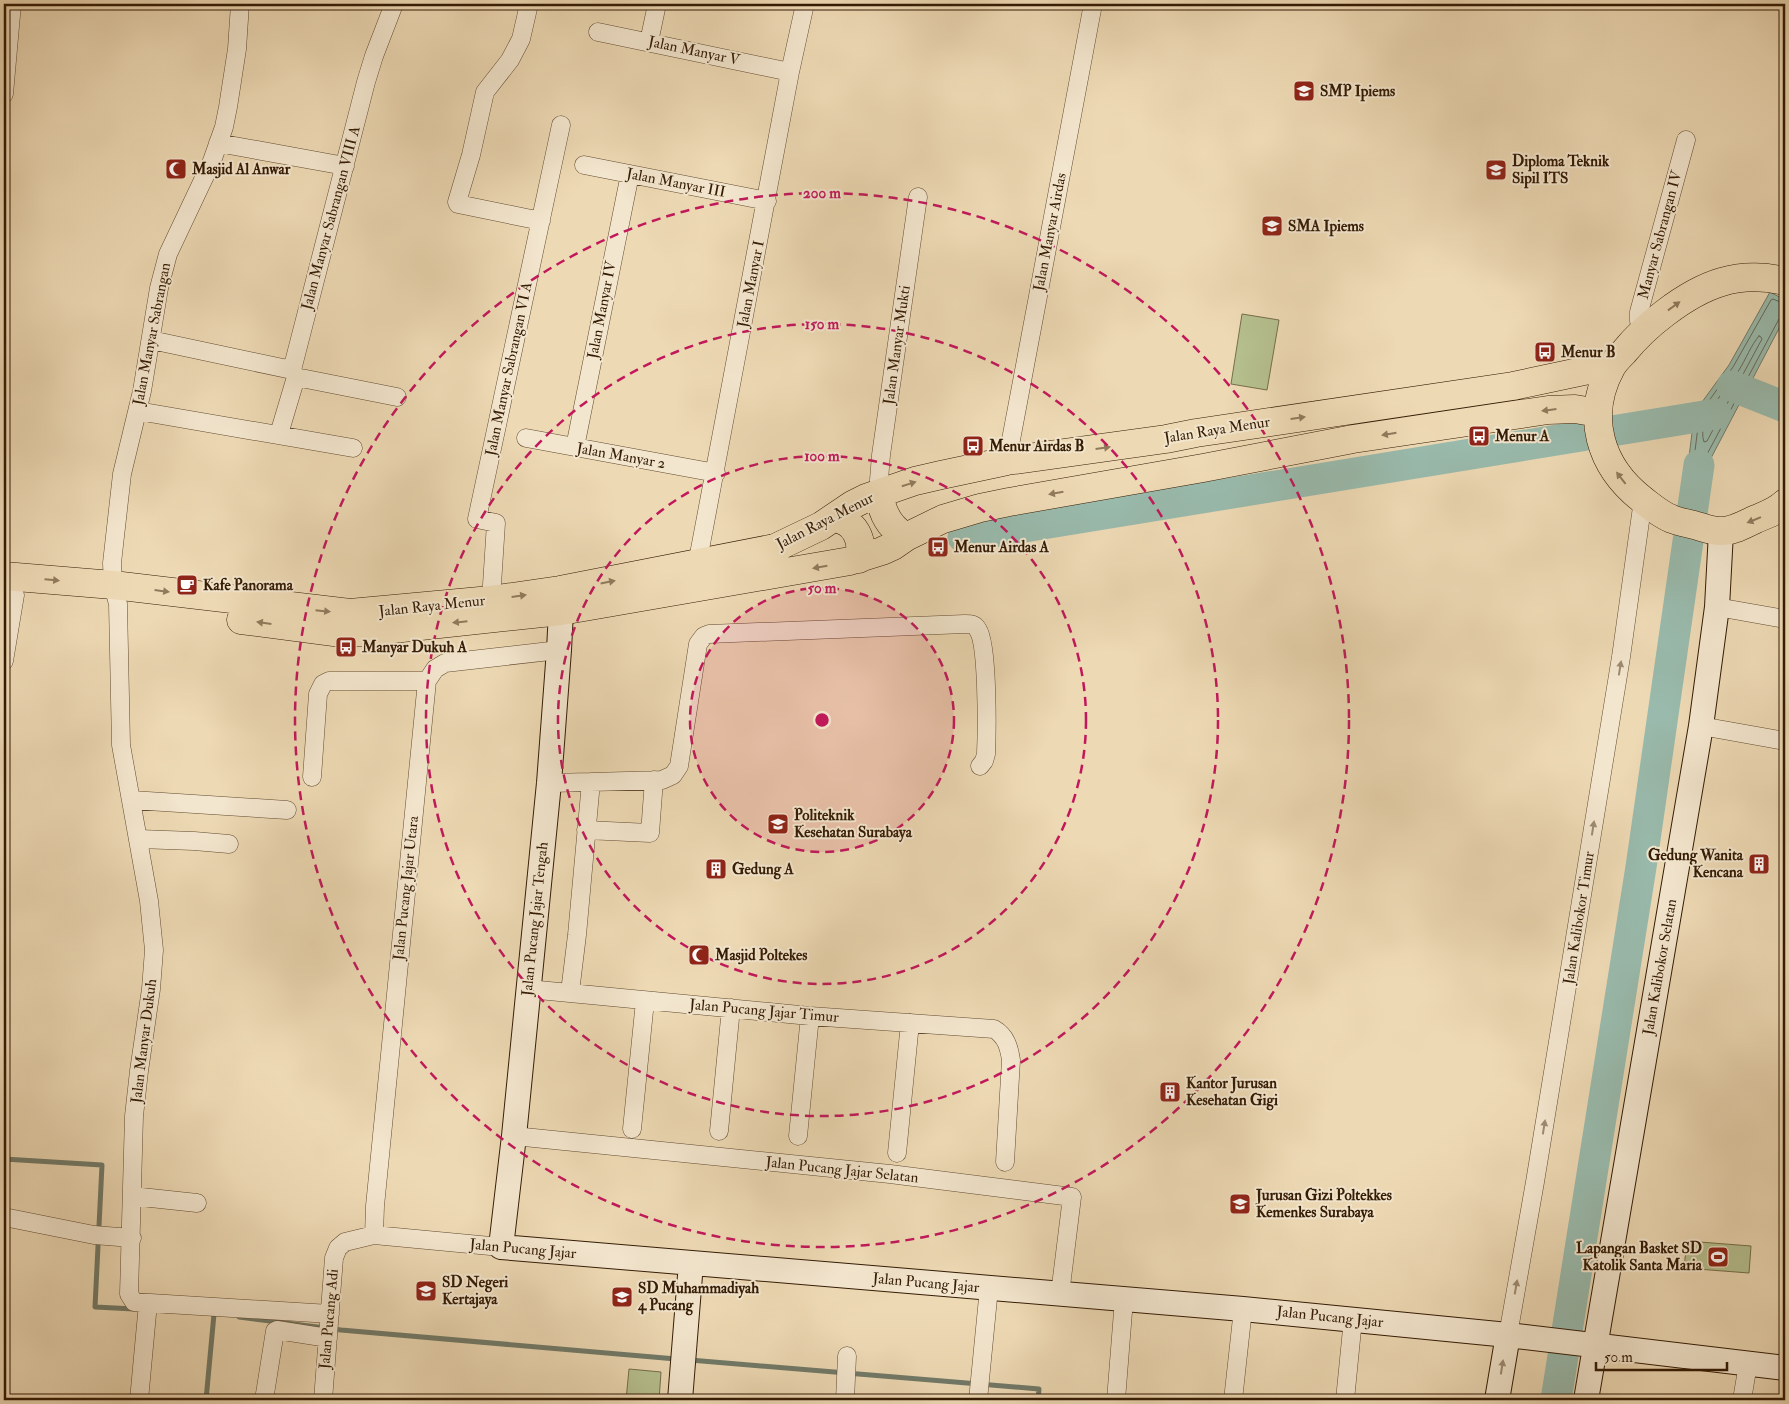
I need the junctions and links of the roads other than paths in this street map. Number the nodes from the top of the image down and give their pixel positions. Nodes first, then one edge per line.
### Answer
1 (12, 4) edge
2 (240, 4) edge
3 (394, 4) edge
4 (529, 4) edge
5 (657, 4) edge
6 (805, 4) edge
7 (1093, 4) edge
8 (598, 32) dead end
9 (649, 42) junction
10 (790, 72) junction
11 (4, 94) edge
12 (561, 125) dead end
13 (1686, 140) dead end
14 (218, 143) junction
15 (584, 165) dead end
16 (345, 166) junction
17 (630, 174) junction
18 (918, 197) dead end
19 (767, 201) junction
20 (541, 221) junction
21 (1778, 279) edge
22 (1644, 329) junction
23 (151, 340) junction
24 (1612, 365) junction
25 (294, 373) junction
26 (397, 397) dead end
27 (138, 411) junction
28 (1599, 428) junction
29 (1196, 433) junction
30 (279, 434) junction
31 (526, 438) dead end
32 (1166, 439) junction
33 (575, 447) junction
34 (353, 448) dead end
35 (1007, 461) junction
36 (1203, 468) junction
37 (716, 473) junction
38 (1173, 473) junction
39 (880, 493) junction
40 (1643, 500) junction
41 (1785, 503) edge
42 (834, 518) junction
43 (1717, 531) junction
44 (906, 537) junction
45 (859, 559) junction
46 (697, 565) junction
47 (7, 589) edge
48 (116, 594) junction
49 (491, 600) junction
50 (560, 601) junction
51 (1717, 607) junction
52 (1785, 619) edge
53 (559, 650) junction
54 (4, 661) edge
55 (427, 680) junction
56 (1701, 726) junction
57 (1785, 741) edge
58 (980, 766) dead end
59 (312, 777) dead end
60 (654, 780) junction
61 (591, 782) junction
62 (549, 783) junction
63 (132, 800) junction
64 (286, 810) dead end
65 (586, 830) junction
66 (138, 839) junction
67 (229, 844) dead end
68 (528, 989) junction
69 (570, 992) junction
70 (644, 1001) junction
71 (731, 1008) junction
72 (810, 1016) junction
73 (910, 1023) junction
74 (632, 1129) dead end
75 (719, 1131) dead end
76 (514, 1136) junction
77 (798, 1136) dead end
78 (897, 1154) dead end
79 (1005, 1162) dead end
80 (132, 1196) junction
81 (197, 1203) dead end
82 (4, 1218) edge
83 (374, 1235) junction
84 (127, 1238) junction
85 (345, 1242) joint
86 (501, 1247) junction
87 (691, 1264) junction
88 (989, 1288) junction
89 (1060, 1294) junction
90 (1124, 1299) junction
91 (1243, 1309) junction
92 (148, 1310) junction
93 (1353, 1319) junction
94 (329, 1325) junction
95 (1508, 1335) junction
96 (1586, 1344) junction
97 (847, 1356) dead end
98 (1748, 1364) junction
99 (1785, 1368) edge
100 (979, 1389) edge
101 (139, 1400) edge
102 (264, 1400) edge
103 (323, 1400) edge
104 (680, 1400) edge
105 (845, 1400) edge
106 (1116, 1400) edge
107 (1233, 1400) edge
108 (1345, 1400) edge
109 (1497, 1400) edge
110 (1586, 1400) edge
111 (1742, 1400) edge

1 - 11 street
2 - 14 street, Jalan Manyar Sabrangan
3 - 16 street, Jalan Manyar Sabrangan VIII A
4 - 20 street
5 - 9 street
6 - 10 street, Jalan Manyar I
7 - 35 street, Jalan Manyar Airdas
8 - 9 street, Jalan Manyar V
9 - 10 street, Jalan Manyar V
10 - 19 street, Jalan Manyar I
12 - 20 street, Jalan Manyar Sabrangan VI A
13 - 22 street, Manyar Sabrangan IV
14 - 16 street
14 - 23 street, Jalan Manyar Sabrangan
15 - 17 street, Jalan Manyar III
16 - 25 street, Jalan Manyar Sabrangan VIII A
17 - 19 street, Jalan Manyar III
17 - 33 street, Jalan Manyar IV
18 - 39 street, Jalan Manyar Mukti
19 - 37 street, Jalan Manyar I
20 - 49 street, Jalan Manyar Sabrangan VI A
22 -> 21 main road
22 - 24 main road
23 - 25 street
23 - 27 street, Jalan Manyar Sabrangan
24 - 28 main road
29 -> 24 main road, Jalan Raya Menur
25 - 26 street
25 - 30 street, Jalan Manyar Sabrangan VIII A
27 - 30 street
27 - 48 street, Jalan Manyar Sabrangan
28 -> 36 main road, Jalan Raya Menur
40 -> 28 main road
29 - 32 main road, Jalan Raya Menur
29 - 36 main road
30 - 34 street
31 - 33 street, Jalan Manyar 2
35 -> 32 main road, Jalan Raya Menur
32 - 38 main road
33 - 37 street, Jalan Manyar 2
39 -> 35 main road, Jalan Raya Menur
36 - 38 main road, Jalan Raya Menur
37 - 46 street, Jalan Manyar I
38 -> 44 main road, Jalan Raya Menur
39 - 42 main road, Jalan Raya Menur
39 - 44 main road
40 - 43 main road
95 -> 40 street, Jalan Kalibokor Timur
41 -> 43 main road
42 - 45 main road
42 - 46 main road, Jalan Raya Menur
43 - 51 street, Jalan Kalibokor Selatan
44 - 45 main road, Jalan Raya Menur
45 -> 50 main road, Jalan Raya Menur
50 -> 46 main road, Jalan Raya Menur
47 - 48 main road, Jalan Raya Menur
47 - 54 street
48 -> 49 main road, Jalan Raya Menur
50 -> 48 main road, Jalan Raya Menur
48 - 63 street, Jalan Manyar Dukuh
49 -> 50 main road, Jalan Raya Menur
50 - 53 street, Jalan Pucang Jajar Tengah
51 - 52 street
51 - 56 street, Jalan Kalibokor Selatan
53 - 55 street
53 - 62 street, Jalan Pucang Jajar Tengah
55 - 59 street
55 - 83 street, Jalan Pucang Jajar Utara
56 - 57 street
56 - 96 street, Jalan Kalibokor Selatan
58 - 60 street
60 - 61 street
60 - 65 street
61 - 62 street
61 - 65 street
62 - 68 street, Jalan Pucang Jajar Tengah
63 - 64 street
63 - 66 street, Jalan Manyar Dukuh
65 - 69 street
66 - 67 street
66 - 80 street, Jalan Manyar Dukuh
68 - 69 street, Jalan Pucang Jajar Timur
68 - 76 street, Jalan Pucang Jajar Tengah
69 - 70 street, Jalan Pucang Jajar Timur
70 - 71 street, Jalan Pucang Jajar Timur
70 - 74 street
71 - 72 street, Jalan Pucang Jajar Timur
71 - 75 street
72 - 73 street, Jalan Pucang Jajar Timur
72 - 77 street
73 - 78 street
73 - 79 street, Jalan Pucang Jajar Timur
76 - 86 street, Jalan Pucang Jajar Tengah
76 - 89 street, Jalan Pucang Jajar Selatan
80 - 81 street
80 - 84 street, Jalan Manyar Dukuh
82 - 84 street
83 - 85 street, Jalan Pucang Jajar
83 - 86 street, Jalan Pucang Jajar
84 - 92 street, Jalan Manyar Dukuh
85 - 94 street, Jalan Pucang Adi
86 - 87 street, Jalan Pucang Jajar
87 - 88 street, Jalan Pucang Jajar
87 - 104 street
88 - 89 street, Jalan Pucang Jajar
88 - 100 street
89 - 90 street, Jalan Pucang Jajar
90 - 91 street, Jalan Pucang Jajar
90 - 106 street
91 - 93 street, Jalan Pucang Jajar
91 - 107 street
92 - 94 street, Jalan Manyar Dukuh
92 - 101 street
93 - 95 street, Jalan Pucang Jajar
93 - 108 street
94 - 102 street
94 - 103 street, Jalan Pucang Adi
95 - 96 street, Jalan Pucang Jajar
109 -> 95 street
96 - 98 street, Jalan Pucang Jajar
96 - 110 street, Jalan Kalibokor Selatan
97 - 105 street
98 - 99 street, Jalan Pucang Jajar
98 - 111 street

